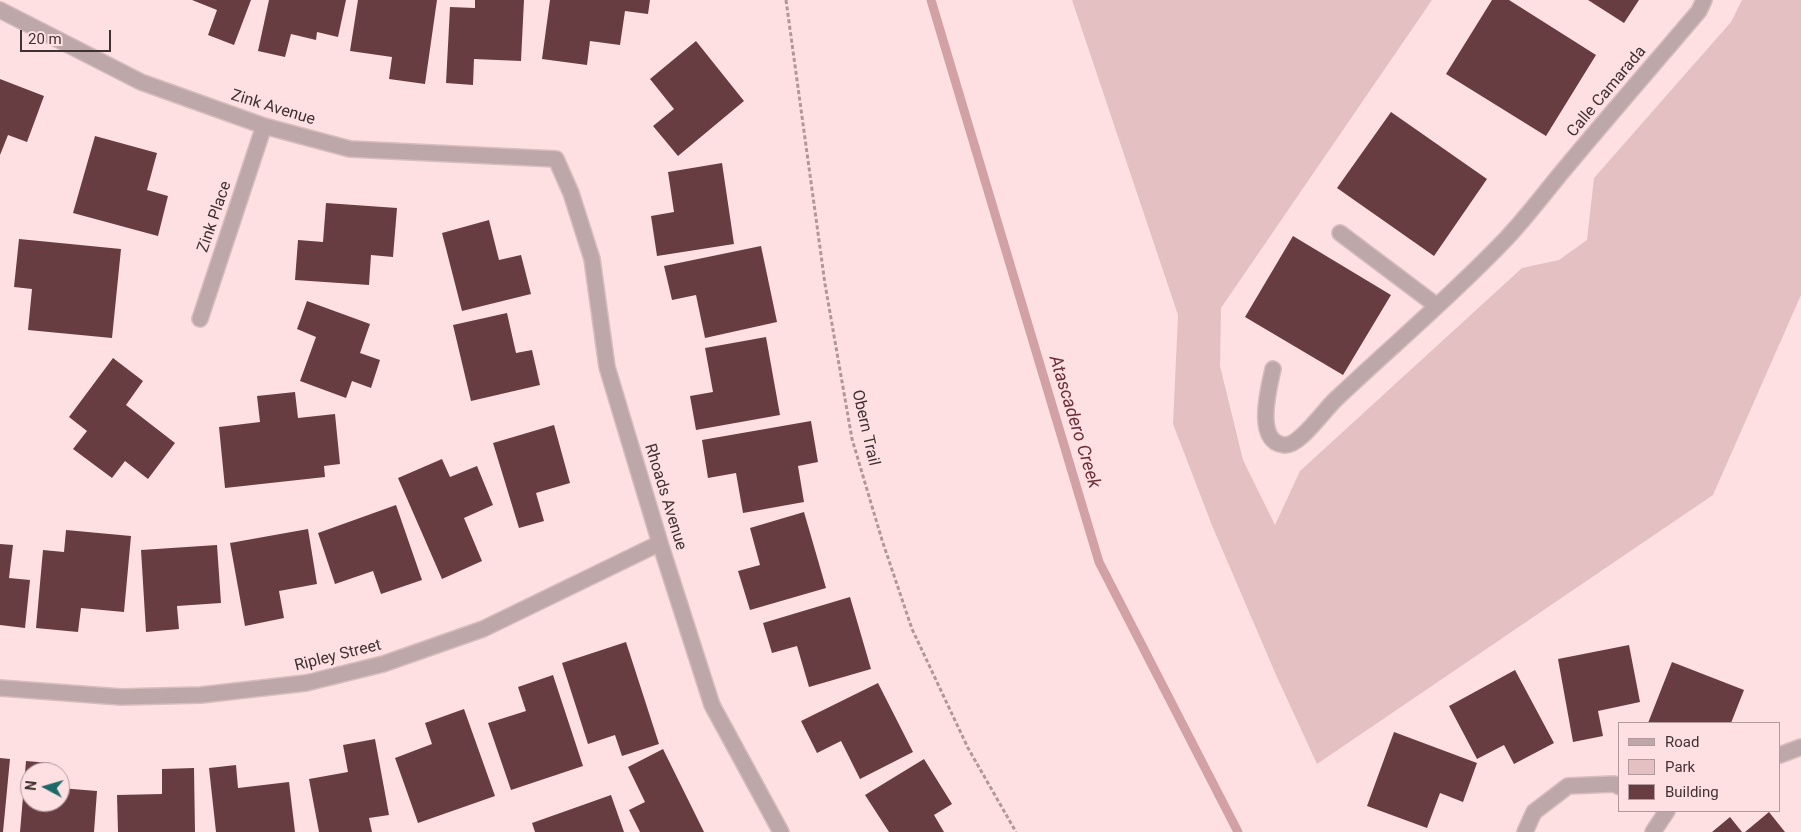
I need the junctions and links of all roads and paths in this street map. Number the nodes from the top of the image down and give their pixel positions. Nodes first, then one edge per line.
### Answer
1 (786, 0) edge
2 (1704, 0) edge
3 (0, 10) edge
4 (264, 126) junction
5 (556, 159) joint
6 (1340, 233) dead end
7 (1436, 306) junction
8 (200, 319) dead end
9 (1273, 369) dead end
10 (660, 543) junction
11 (0, 688) edge
12 (1801, 747) edge
13 (1781, 755) edge
14 (1618, 786) edge
15 (1665, 812) edge
16 (781, 832) edge
17 (1016, 832) edge
18 (1525, 832) edge
19 (1654, 832) edge

1 - 17 path, Obern Trail
2 - 7 street, Calle Camarada
3 - 4 street, Zink Avenue
4 - 5 street, Zink Avenue
4 - 8 street, Zink Place
5 - 10 street, Rhoads Avenue
6 - 7 street
7 - 9 street, Calle Camarada
10 - 11 street, Ripley Street
10 - 16 street, Rhoads Avenue
12 - 13 street
14 - 18 street
15 - 19 street

